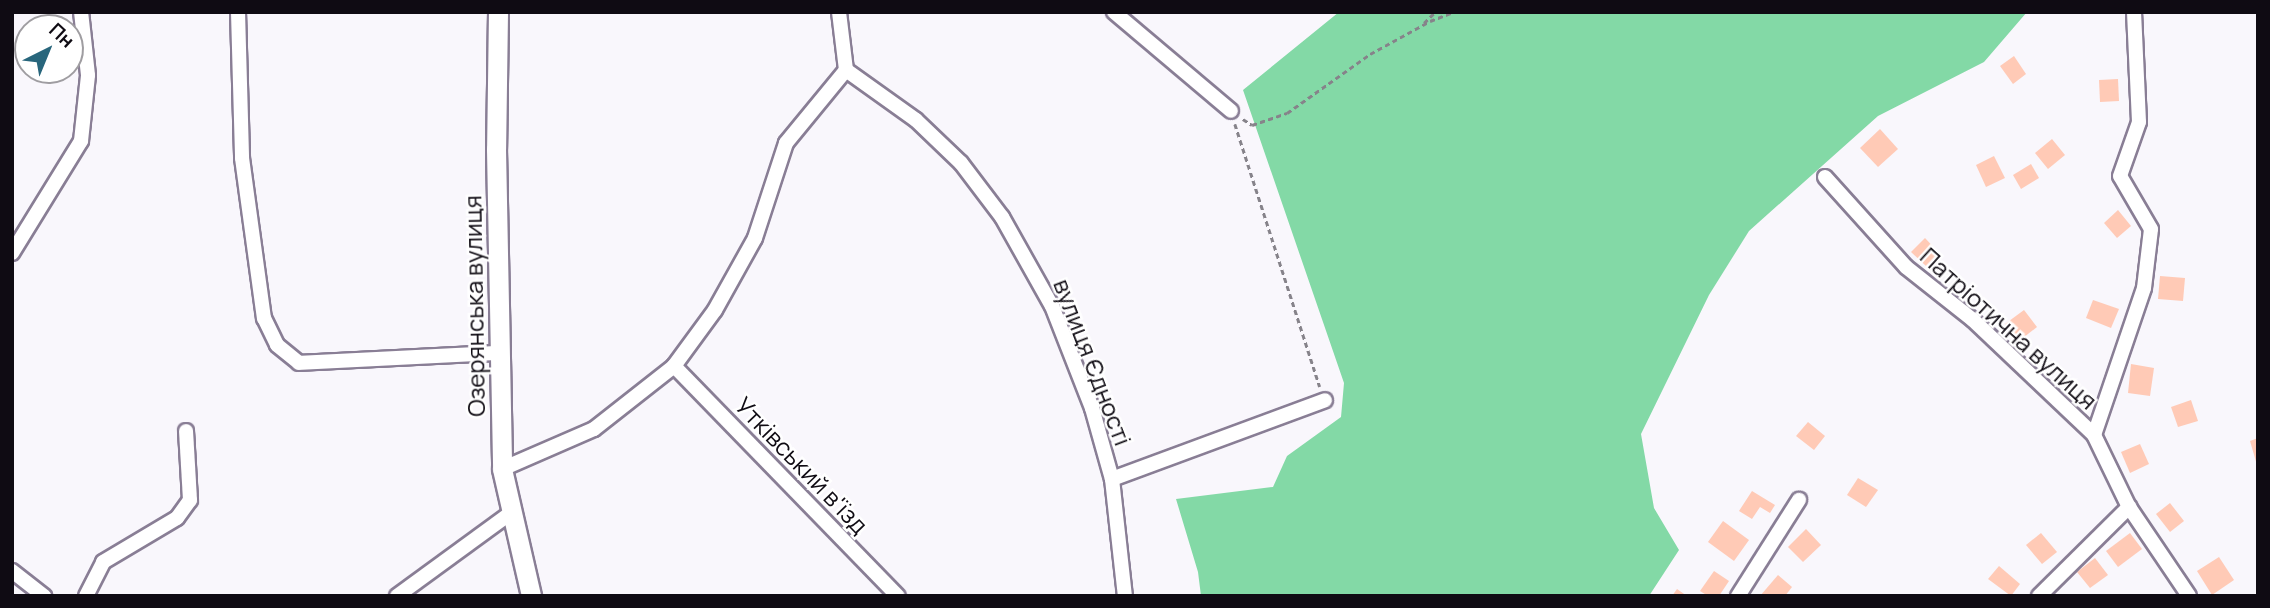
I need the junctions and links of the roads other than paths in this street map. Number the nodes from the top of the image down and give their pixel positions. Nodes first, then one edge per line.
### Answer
1 (81, 12) edge
2 (238, 12) edge
3 (498, 12) edge
4 (839, 12) edge
5 (1114, 12) edge
6 (2134, 12) edge
7 (846, 70) junction
8 (1231, 111) road end
9 (1825, 177) dead end
10 (12, 253) edge
11 (499, 353) junction
12 (674, 366) junction
13 (1325, 400) road end
14 (186, 431) dead end
15 (2094, 435) junction
16 (502, 470) junction
17 (1112, 479) junction
18 (1799, 500) dead end
19 (2129, 507) junction
20 (512, 512) junction
21 (12, 571) edge
22 (44, 596) edge
23 (86, 596) edge
24 (397, 596) edge
25 (531, 596) edge
26 (898, 596) edge
27 (1125, 596) edge
28 (1738, 596) edge
29 (2039, 596) edge
30 (2189, 596) edge

1 - 10 street
2 - 11 street
3 - 11 street, Озерянська вулиця
4 - 7 street
5 - 8 street
6 - 15 street
7 - 12 street
7 - 17 street, вулиця Єдності
9 - 15 street, Патріотична вулиця
11 - 16 street, Озерянська вулиця
12 - 16 street
12 - 26 street, Утківський в'їзд
13 - 17 street
14 - 23 street
15 - 19 street, Патріотична вулиця
16 - 20 street, Озерянська вулиця
17 - 27 street, вулиця Єдності
18 - 28 street
19 - 29 street
19 - 30 street, Патріотична вулиця
20 - 24 street
20 - 25 street, Озерянська вулиця
21 - 22 street

